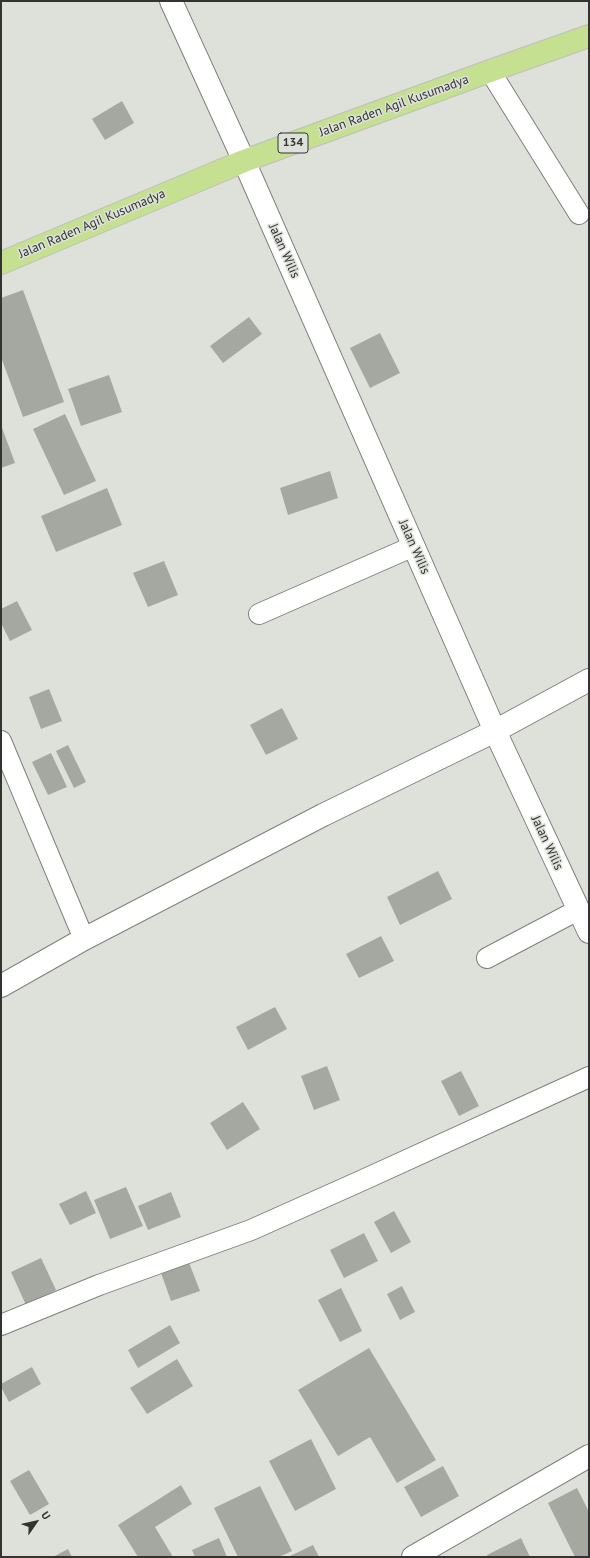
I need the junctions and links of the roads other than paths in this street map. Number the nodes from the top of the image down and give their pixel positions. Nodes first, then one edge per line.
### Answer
1 (171, 1) edge
2 (589, 36) edge
3 (490, 71) junction
4 (244, 161) junction
5 (579, 214) dead end
6 (1, 263) edge
7 (414, 546) junction
8 (259, 614) dead end
9 (589, 680) edge
10 (495, 731) junction
11 (1, 741) edge
12 (578, 910) junction
13 (589, 932) edge
14 (84, 939) junction
15 (487, 958) dead end
16 (1, 986) edge
17 (589, 1077) edge
18 (1, 1325) edge
19 (589, 1456) edge
20 (413, 1557) edge

1 - 4 main road, Jalan Wilis
2 - 3 main road, Jalan Raden Agil Kusumadya / 134
3 - 4 main road, Jalan Raden Agil Kusumadya / 134
3 - 5 street
4 - 6 main road, Jalan Raden Agil Kusumadya / 134
4 - 7 main road, Jalan Wilis
7 - 8 street
7 - 10 main road, Jalan Wilis
9 - 10 main road
10 - 12 main road, Jalan Wilis
10 - 14 main road
11 - 14 street
12 - 13 main road, Jalan Wilis
12 - 15 street
14 - 16 main road
17 - 18 street
19 - 20 main road

